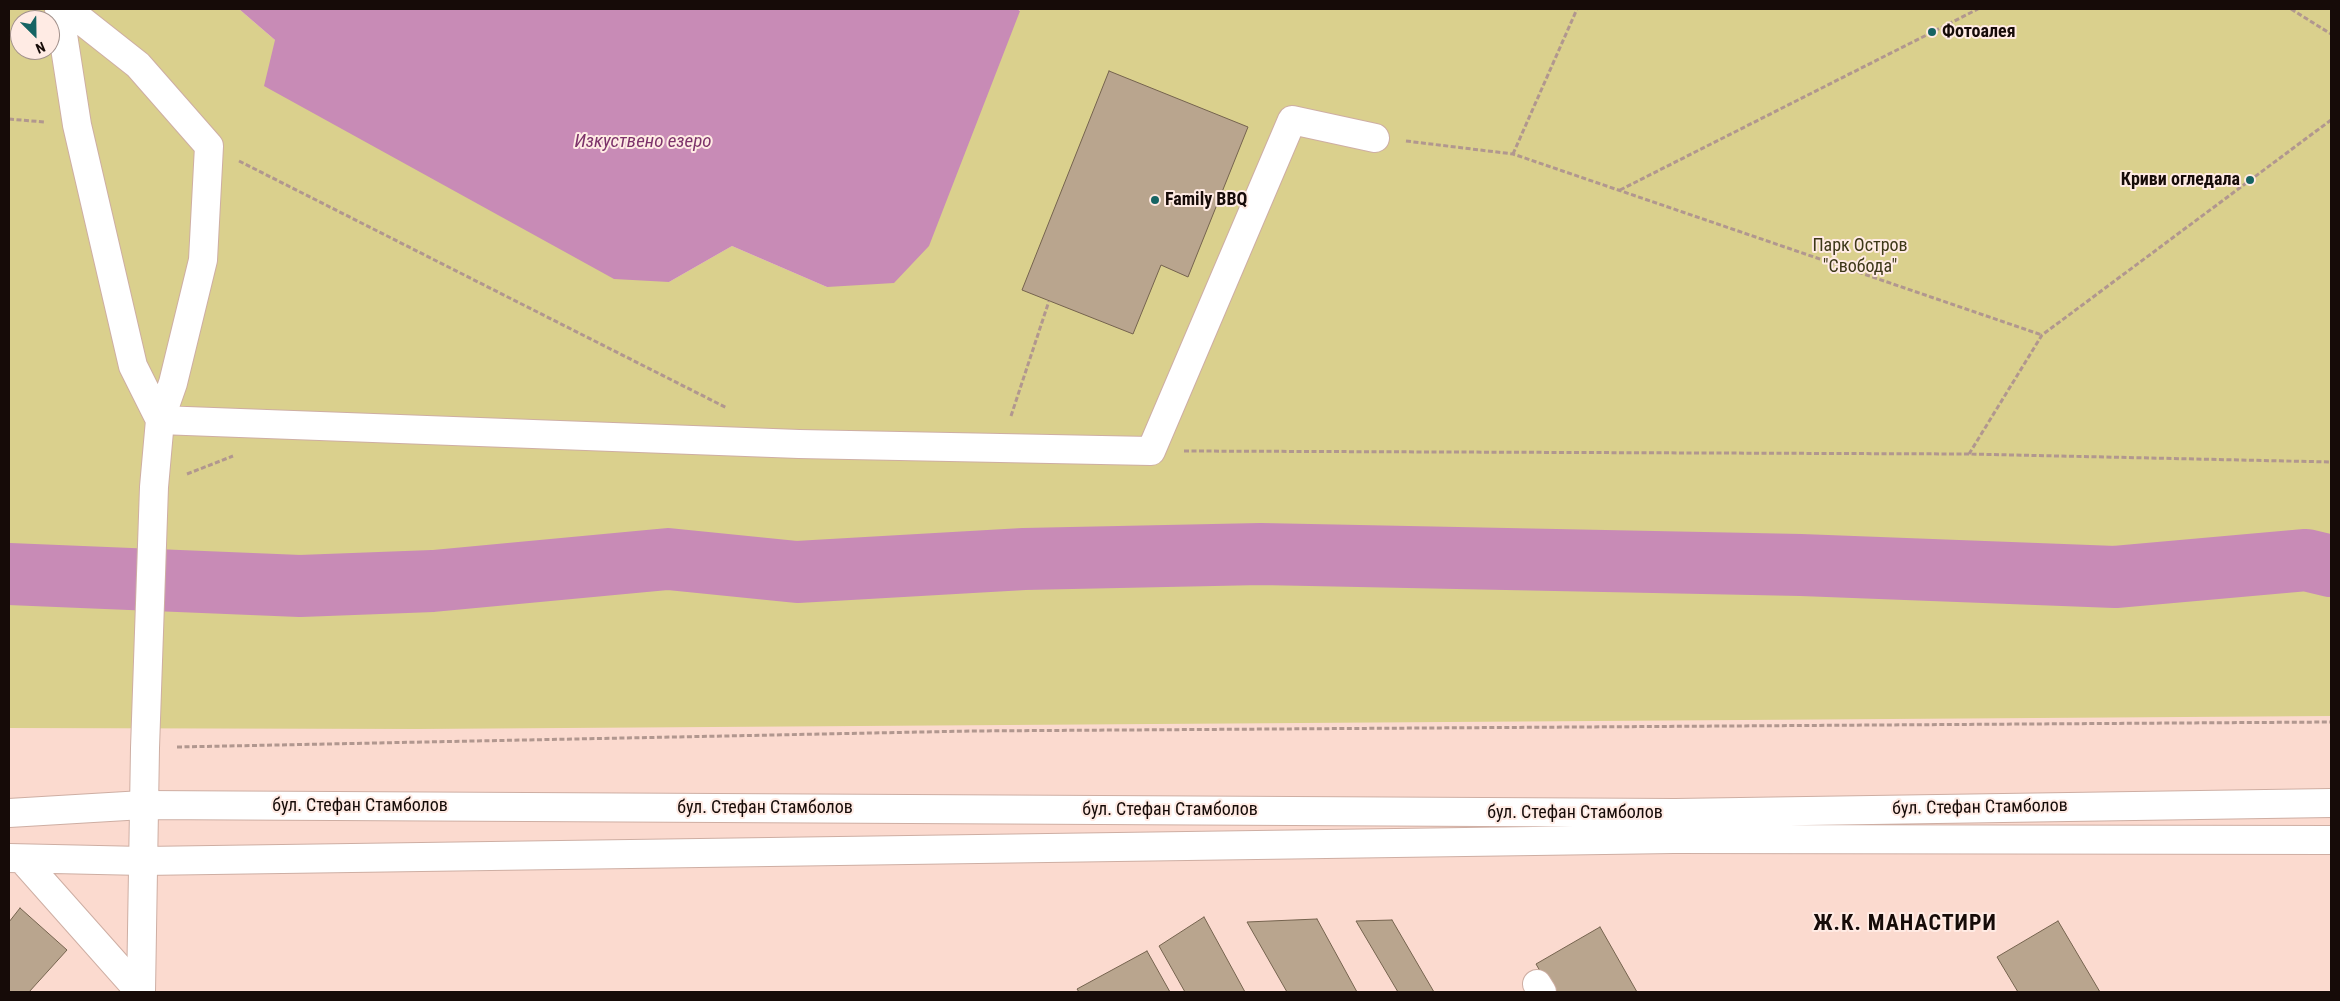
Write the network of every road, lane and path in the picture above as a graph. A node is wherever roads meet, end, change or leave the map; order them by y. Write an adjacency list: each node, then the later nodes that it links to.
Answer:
1 (59, 9): 15 (main road)
2 (67, 9): 9 (main road)
3 (1577, 9): 10 (path)
4 (1978, 9): 11 (path)
5 (2291, 9): 6 (path)
6 (2331, 34)
7 (2331, 120): 13 (path)
8 (1375, 138): 10 (path); 17 (main road)
9 (209, 146): 14 (path); 15 (main road)
10 (1513, 154): 11 (path)
11 (1620, 190): 13 (path)
12 (1049, 301): 16 (path)
13 (2042, 335): 18 (path)
14 (728, 409)
15 (160, 420): 16 (main road); 21 (main road)
16 (1001, 448): 17 (main road)
17 (1151, 451): 18 (path)
18 (1969, 454): 19 (path)
19 (2331, 462)
20 (2331, 722): 21 (path)
21 (145, 748): 23 (main road)
22 (2331, 803): 23 (main road, бул. Стефан Стамболов)
23 (143, 805): 24 (main road, бул. Стефан Стамболов); 27 (main road)
24 (9, 813)
25 (2331, 840): 27 (main road, бул. Стефан Стамболов)
26 (15, 859): 27 (main road, бул. Стефан Стамболов); 28 (main road)
27 (143, 861): 28 (main road)
28 (141, 992)

